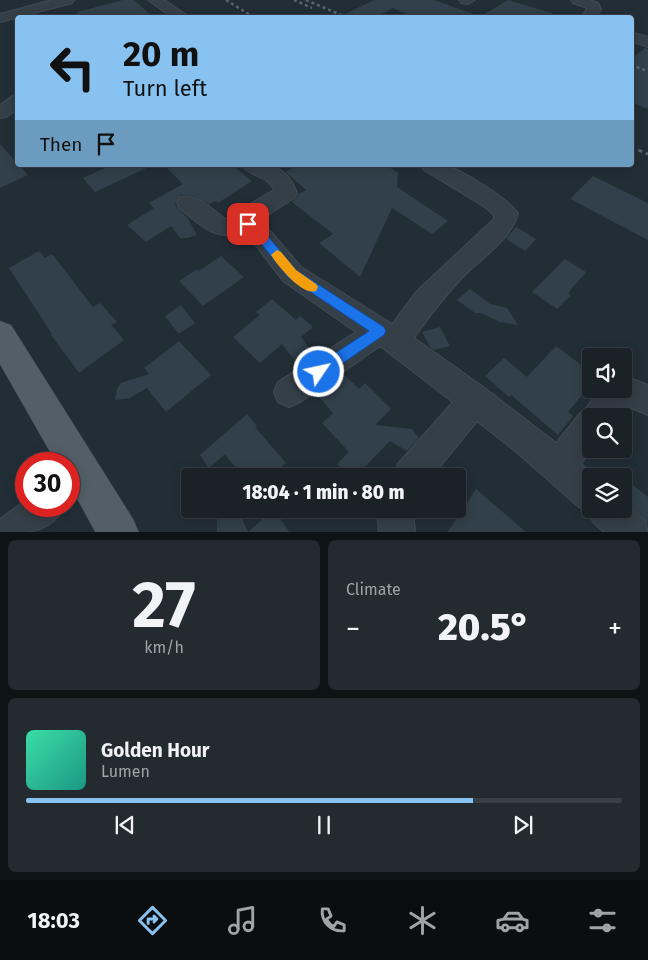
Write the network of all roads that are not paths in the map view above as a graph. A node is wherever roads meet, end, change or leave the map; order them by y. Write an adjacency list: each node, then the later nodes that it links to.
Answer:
1 (67, 0): 6 (street)
2 (155, 0): 4 (street)
3 (578, 0): 5 (street)
4 (179, 15)
5 (590, 15)
6 (0, 18)
7 (634, 37): 8 (street)
8 (648, 42)
9 (15, 102): 10 (street)
10 (0, 113)
11 (257, 167): 14 (street)
12 (434, 167): 15 (street)
13 (188, 202): 14 (street)
14 (242, 220): 15 (street)
15 (388, 336): 17 (street); 18 (street)
16 (3, 346): 22 (main road)
17 (289, 392)
18 (475, 400): 23 (street); 24 (street)
19 (648, 400): 20 (street)
20 (604, 408)
21 (582, 436): 23 (street)
22 (60, 452)
23 (559, 466): 26 (street)
24 (417, 468)
25 (80, 486): 31 (main road)
26 (582, 487)
27 (32, 517): 30 (street)
28 (396, 518): 32 (street)
29 (616, 518): 33 (street)
30 (12, 532)
31 (119, 532)
32 (397, 532)
33 (632, 532)

